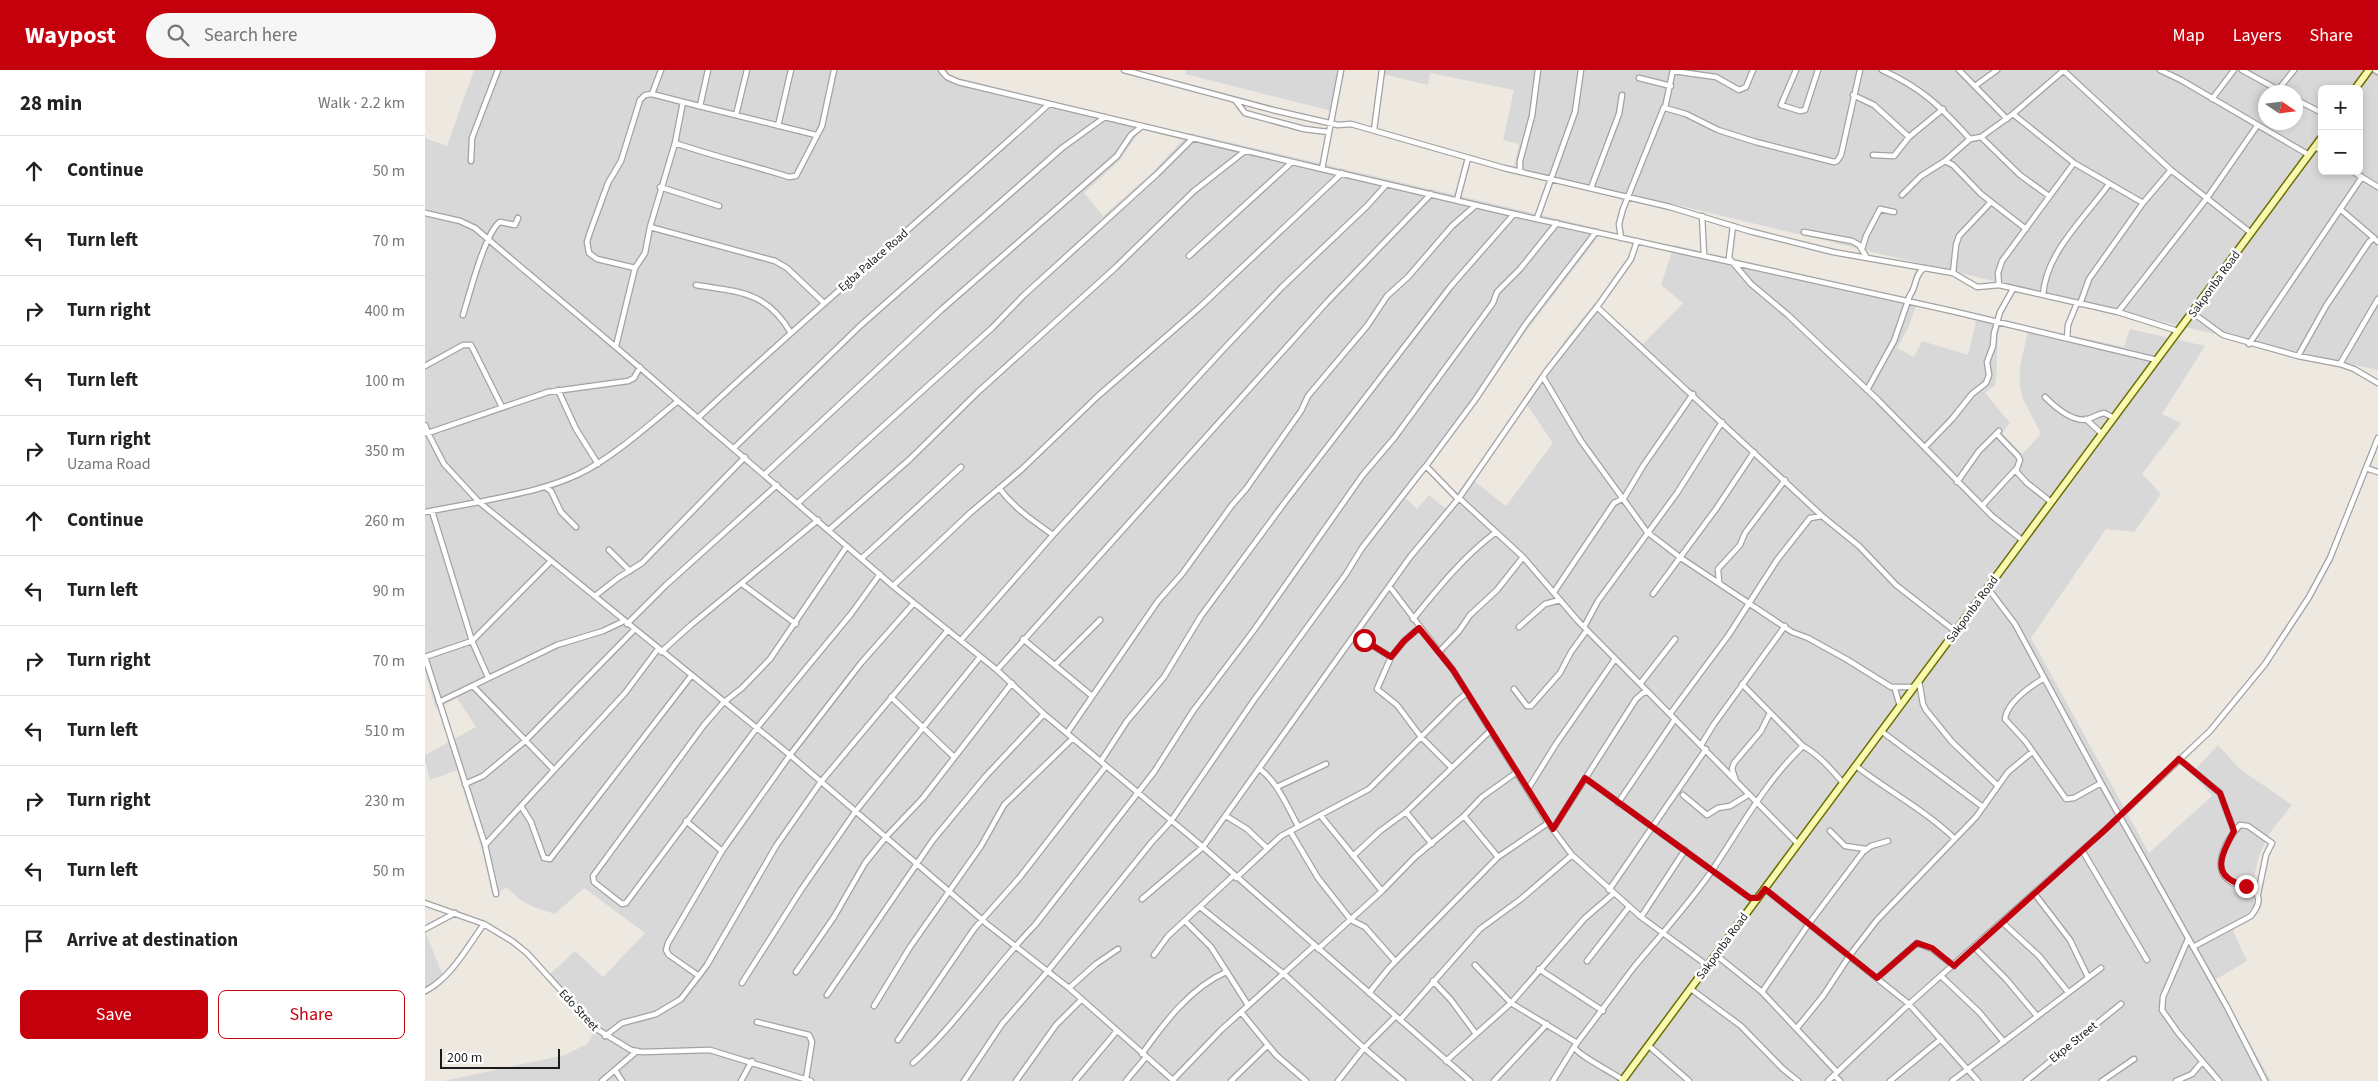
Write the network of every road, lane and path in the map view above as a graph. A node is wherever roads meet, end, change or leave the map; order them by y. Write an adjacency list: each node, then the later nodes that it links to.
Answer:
1 (498, 70): 71 (street)
2 (661, 70): 36 (street)
3 (708, 70): 44 (street)
4 (747, 70): 49 (street)
5 (791, 70): 53 (street)
6 (834, 70): 58 (street)
7 (941, 70): 43 (street)
8 (1124, 70): 28 (street)
9 (1341, 70): 52 (street)
10 (1382, 70): 56 (street)
11 (1538, 70): 77 (street)
12 (1581, 70): 80 (street)
13 (1703, 70): 29 (street)
14 (1753, 70): 29 (street)
15 (1796, 70): 16 (street)
16 (1818, 70)
17 (1860, 70): 38 (street)
18 (1882, 70): 46 (street)
19 (1959, 70): 35 (street)
20 (1997, 70): 35 (street)
21 (2063, 70): 48 (street); 76 (street)
22 (2160, 70): 39 (street)
23 (2234, 70): 39 (street)
24 (2242, 70): 31 (street)
25 (2294, 70): 32 (street)
26 (2369, 70): 33 (main road)
27 (1673, 71): 29 (street); 34 (street)
28 (1143, 73): 40 (street)
29 (1700, 76)
30 (1639, 78): 34 (street)
31 (2269, 85)
32 (2284, 85)
33 (2358, 85)
34 (1671, 86): 45 (street)
35 (1975, 86): 51 (street)
36 (653, 94): 41 (street); 120 (street)
37 (1622, 95): 86 (street)
38 (1853, 95): 45 (street); 59 (street)
39 (2212, 99): 54 (street)
40 (1235, 100): 52 (street); 57 (street)
41 (683, 102): 44 (street); 63 (street)
42 (2303, 103): 47 (street)
43 (1049, 104): 50 (street); 129 (street, Egba Palace Road)
44 (700, 106): 49 (street)
45 (1664, 107): 90 (street)
46 (1943, 109): 59 (street); 62 (street)
47 (2318, 111)
48 (2013, 114): 51 (street); 74 (street)
49 (736, 115): 53 (street)
50 (1105, 117): 55 (street); 163 (street)
51 (2007, 119): 60 (street)
52 (1330, 124): 56 (street); 57 (street)
53 (778, 126): 58 (street)
54 (2257, 126): 68 (street); 91 (street)
55 (1141, 127): 61 (street); 172 (street)
56 (1375, 130): 70 (street)
57 (1328, 132): 75 (street)
58 (816, 135): 63 (street)
59 (1909, 137): 69 (street)
60 (1981, 137): 62 (street); 89 (street)
61 (1193, 138): 67 (street); 182 (street)
62 (1970, 139): 72 (street)
63 (675, 142): 84 (street)
64 (2318, 143): 65 (main road, Sakponba Road)
65 (2315, 147): 66 (street); 68 (main road, Sakponba Road)
66 (2318, 149)
67 (1245, 150): 73 (street); 189 (street)
68 (2309, 154): 110 (main road, Sakponba Road)
69 (1873, 155)
70 (1468, 158): 77 (street); 92 (street)
71 (471, 161)
72 (1945, 161): 88 (street); 93 (street)
73 (1292, 162): 75 (street); 117 (street)
74 (2074, 163): 82 (street); 89 (street)
75 (1322, 169): 78 (street)
76 (2171, 170): 91 (street); 94 (street)
77 (1520, 171): 80 (street)
78 (1342, 173): 83 (street); 177 (street)
79 (2358, 175): 81 (street)
80 (1550, 178): 86 (street); 103 (street)
81 (2362, 178): 85 (street); 97 (street)
82 (2109, 184): 94 (street); 126 (street)
83 (1386, 185): 87 (street); 192 (street)
84 (660, 186): 96 (street); 106 (street)
85 (2378, 187)
86 (1591, 188): 90 (street)
87 (1431, 194): 92 (street); 227 (street)
88 (1902, 195)
89 (2049, 196): 107 (street)
90 (1627, 198): 101 (street); 111 (street)
91 (2207, 198): 110 (street); 132 (street)
92 (1457, 200): 95 (street)
93 (1991, 202): 107 (street); 122 (street)
94 (2143, 203): 130 (street)
95 (1477, 205): 100 (street); 250 (street)
96 (719, 206)
97 (2340, 209): 113 (street); 139 (street)
98 (1894, 212): 115 (street)
99 (425, 213): 112 (street)
100 (1514, 214): 103 (street); 274 (street)
101 (1703, 216): 105 (street); 116 (street)
102 (517, 218): 112 (street)
103 (1537, 218): 104 (street)
104 (1557, 223): 108 (street); 291 (street)
105 (1733, 226): 118 (street); 119 (street)
106 (650, 227): 120 (street); 129 (street)
107 (2026, 229): 124 (street)
108 (1596, 232): 111 (street); 167 (street)
109 (1804, 232): 115 (street)
110 (2251, 233): 133 (main road, Sakponba Road)
111 (1621, 238): 114 (street)
112 (488, 240): 134 (street); 140 (street)
113 (2376, 240): 141 (street)
114 (1637, 242): 116 (street); 131 (street)
115 (1862, 249): 118 (street)
116 (1704, 255): 119 (street)
117 (1189, 256)
118 (1867, 258): 121 (street)
119 (1731, 261): 128 (street); 149 (street)
120 (635, 268): 140 (street)
121 (1923, 269): 122 (street); 128 (street)
122 (1953, 274): 124 (street)
123 (696, 285): 137 (street)
124 (1999, 285): 125 (street)
125 (2013, 288): 126 (street); 135 (street)
126 (2043, 296): 130 (street)
127 (2378, 299): 143 (street)
128 (1909, 302): 135 (street); 149 (street)
129 (824, 303): 137 (street, Egba Palace Road)
130 (2079, 303): 132 (street); 138 (street)
131 (1597, 307): 146 (street); 150 (street)
132 (2118, 312): 136 (street)
133 (2193, 312): 136 (main road, Sakponba Road); 139 (street)
134 (463, 315)
135 (1997, 323): 138 (street); 162 (street)
136 (2178, 331): 142 (main road, Sakponba Road)
137 (791, 333): 154 (street, Egba Palace Road)
138 (2067, 338): 142 (street)
139 (2249, 344): 141 (street)
140 (616, 346): 145 (street)
141 (2298, 356): 143 (street)
142 (2157, 360): 155 (main road, Sakponba Road)
143 (2339, 364): 147 (street)
144 (425, 366): 153 (street)
145 (640, 368): 148 (street); 152 (street)
146 (1543, 376): 178 (street); 179 (street)
147 (2377, 382)
148 (558, 390): 153 (street); 166 (street)
149 (1867, 390): 162 (street)
150 (1693, 394): 157 (street); 179 (street)
151 (2045, 397): 156 (street)
152 (678, 401): 154 (street); 166 (street)
153 (502, 408): 159 (street)
154 (698, 418): 163 (street)
155 (2114, 418): 156 (street); 160 (main road, Sakponba Road)
156 (2086, 419): 160 (street)
157 (1722, 422): 164 (street); 191 (street)
158 (425, 425): 159 (street)
159 (426, 433): 180 (street)
160 (2102, 434): 181 (main road, Sakponba Road)
161 (2378, 438): 169 (street)
162 (1925, 447): 174 (street)
163 (734, 448): 165 (street)
164 (1754, 452): 173 (street); 198 (street)
165 (745, 457): 172 (street); 200 (street)
166 (598, 464): 176 (street)
167 (1426, 466): 178 (street); 305 (street)
168 (961, 467): 197 (street)
169 (2366, 468): 171 (street); 273 (street)
170 (2016, 469): 174 (street); 181 (street); 183 (street)
171 (2378, 472)
172 (765, 474): 175 (street)
173 (1785, 480): 186 (street); 202 (street)
174 (1957, 482): 183 (street)
175 (777, 485): 182 (street); 215 (street)
176 (545, 487): 180 (street); 188 (street)
177 (999, 488): 192 (street); 204 (street)
178 (1459, 498): 190 (street); 205 (street)
179 (1624, 498): 191 (street); 207 (street)
180 (479, 502): 184 (street); 199 (street)
181 (2051, 502): 193 (main road, Sakponba Road)
182 (798, 503): 187 (street)
183 (1982, 506): 193 (street)
184 (432, 511): 185 (street); 228 (street)
185 (425, 512)
186 (1822, 516): 211 (street); 223 (street)
187 (818, 520): 189 (street); 203 (street)
188 (576, 527)
189 (829, 530): 194 (street)
190 (1497, 532): 196 (street); 213 (street)
191 (1647, 532): 198 (street); 220 (street)
192 (1053, 534): 226 (street)
193 (2022, 540): 206 (main road, Sakponba Road)
194 (847, 546): 197 (street); 216 (street)
195 (609, 550): 200 (street)
196 (1523, 557): 207 (street); 230 (street)
197 (862, 558): 201 (street)
198 (1681, 558): 202 (street); 208 (street)
199 (551, 561): 209 (street); 228 (street)
200 (630, 571): 209 (street)
201 (880, 574): 204 (street); 260 (street)
202 (1719, 582): 211 (street)
203 (742, 584): 216 (street); 229 (street)
204 (893, 586): 212 (street)
205 (1390, 587): 213 (street); 224 (street)
206 (1987, 587): 223 (main road, Sakponba Road); 239 (street)
207 (1554, 592): 210 (street)
208 (1653, 594)
209 (595, 596): 215 (street)
210 (1560, 600): 218 (street); 220 (street)
211 (1749, 602): 217 (street); 257 (street)
212 (914, 603): 222 (street); 271 (street)
213 (1413, 619): 219 (street)
214 (1100, 620): 235 (street)
215 (625, 623): 221 (street); 238 (street)
216 (796, 624): 253 (street)
217 (1785, 626): 243 (street); 247 (street)
218 (1519, 627)
219 (1419, 628): 230 (street); 233 (street)
220 (1586, 629): 234 (street); 246 (street)
221 (634, 630): 229 (street); 266 (street)
222 (948, 630): 226 (street); 251 (street)
223 (1955, 631): 240 (main road, Sakponba Road)
224 (1355, 635): 233 (street); 279 (street)
225 (1675, 639): 242 (street)
226 (961, 640): 232 (street)
227 (1023, 640): 235 (street); 236 (street)
228 (472, 641): 231 (street); 238 (street)
229 (659, 651): 237 (street); 280 (street)
230 (1439, 652): 249 (street)
231 (425, 657): 252 (street)
232 (980, 657): 236 (street); 259 (street)
233 (1391, 657): 264 (street)
234 (1615, 659): 242 (street); 290 (street)
235 (1055, 664): 250 (street)
236 (997, 670): 241 (street)
237 (691, 676): 253 (street); 296 (street)
238 (488, 678): 244 (street)
239 (2044, 678): 270 (street); 284 (street)
240 (1919, 680): 245 (main road, Sakponba Road); 288 (street)
241 (1012, 683): 256 (street); 272 (street)
242 (1640, 684): 248 (street)
243 (1742, 684): 255 (street); 267 (street)
244 (473, 686): 252 (street); 266 (street)
245 (1914, 687): 247 (street); 262 (main road, Sakponba Road)
246 (1514, 689)
247 (1895, 689): 254 (street)
248 (1648, 692): 257 (street); 282 (street)
249 (1467, 693): 261 (street); 264 (street)
250 (1092, 696): 263 (street)
251 (891, 697): 259 (street); 285 (street)
252 (439, 702): 287 (street)
253 (723, 703): 260 (street); 304 (street)
254 (1899, 703)
255 (1770, 713): 268 (street); 283 (street)
256 (1044, 714): 263 (street); 328 (street)
257 (1670, 714): 258 (street)
258 (1675, 719): 267 (street); 294 (street)
259 (923, 726): 272 (street); 298 (street)
260 (756, 729): 271 (street); 304 (street)
261 (1490, 730): 278 (street); 281 (street)
262 (1881, 731): 277 (main road, Sakponba Road); 297 (street)
263 (1067, 733): 265 (street)
264 (1421, 737): 278 (street); 302 (street)
265 (1073, 738): 274 (street); 333 (street)
266 (525, 741): 280 (street); 287 (street)
267 (1701, 745): 269 (street)
268 (1803, 746): 286 (street); 295 (street)
269 (1706, 749): 283 (street); 308 (street)
270 (2032, 752): 284 (street); 288 (street)
271 (790, 755): 285 (street); 324 (street)
272 (954, 757): 313 (street)
273 (2179, 759): 300 (street); 312 (street)
274 (1101, 762): 276 (street)
275 (1325, 764): 289 (street)
276 (1106, 766): 291 (street); 346 (street)
277 (1856, 766): 286 (main road, Sakponba Road); 314 (street)
278 (1451, 767): 299 (street)
279 (1260, 769): 289 (street); 301 (street)
280 (554, 770): 296 (street)
281 (1517, 772): 290 (street); 303 (street)
282 (1585, 778): 294 (street); 309 (street)
283 (1736, 782): 293 (street)
284 (2101, 782): 300 (street)
285 (820, 783): 298 (street); 375 (street)
286 (1843, 783): 317 (main road, Sakponba Road)
287 (465, 784): 318 (street)
288 (1997, 786): 297 (street)
289 (1277, 788): 307 (street)
290 (1528, 789): 306 (street)
291 (1138, 792): 305 (street); 355 (street)
292 (1683, 795): 293 (street)
293 (1748, 795): 295 (street)
294 (1618, 803): 308 (street)
295 (1756, 804): 317 (street); 329 (street)
296 (521, 806): 318 (street)
297 (1983, 807): 314 (street)
298 (855, 812): 313 (street); 380 (street)
299 (1406, 812): 316 (street); 326 (street)
300 (2121, 815): 323 (street); 354 (street)
301 (1226, 816): 319 (street); 320 (street)
302 (1321, 816): 307 (street); 326 (street)
303 (1464, 816): 316 (street); 327 (street)
304 (686, 821): 324 (street)
305 (1171, 821): 319 (street); 372 (street)
306 (1548, 823): 309 (street); 327 (street)
307 (1298, 826): 310 (street)
308 (1652, 827): 322 (street); 332 (street)
309 (1553, 829): 325 (street)
310 (1289, 831): 320 (street); 347 (street)
311 (1831, 831): 321 (street)
312 (2234, 831): 338 (street); 338 (street)
313 (885, 838): 328 (street); 371 (street)
314 (1955, 839): 362 (street)
315 (1889, 841): 321 (street)
316 (1432, 844): 334 (street)
317 (1798, 844): 331 (main road, Sakponba Road)
318 (485, 846): 336 (street)
319 (1203, 847): 330 (street); 340 (street)
320 (1267, 848): 330 (street)
321 (1866, 849): 351 (street)
322 (1685, 850): 329 (street); 345 (street)
323 (2082, 850): 335 (street); 363 (street)
324 (721, 851): 375 (street)
325 (1572, 855): 332 (street); 379 (street)
326 (1353, 856): 334 (street)
327 (1498, 857): 364 (street)
328 (918, 865): 333 (street); 387 (street)
329 (1712, 870): 339 (street); 353 (street)
330 (1235, 877): 343 (street); 356 (street)
331 (1765, 889): 339 (main road, Sakponba Road); 351 (street)
332 (1609, 890): 337 (street)
333 (949, 891): 346 (street); 392 (street)
334 (1383, 891): 347 (street)
335 (2034, 893): 349 (street); 377 (street)
336 (496, 894)
337 (1613, 894): 342 (street); 370 (street)
338 (2258, 894): 358 (street)
339 (1758, 898): 361 (main road, Sakponba Road)
340 (1142, 899)
341 (425, 903): 344 (street, Edo Street)
342 (1629, 907): 345 (street); 365 (street)
343 (1200, 908): 348 (street); 374 (street)
344 (455, 913): 350 (street, Edo Street); 352 (street)
345 (1641, 917): 353 (street)
346 (982, 920): 355 (street); 406 (street)
347 (1351, 920): 356 (street); 364 (street)
348 (1185, 921): 360 (street); 373 (street)
349 (2002, 922): 357 (street); 385 (street)
350 (484, 924): 383 (street); 404 (street, Edo Street)
351 (1808, 925): 362 (street); 384 (street)
352 (425, 929)
353 (1663, 933): 367 (street); 395 (street)
354 (2189, 939): 358 (street); 417 (street)
355 (1014, 947): 372 (street); 418 (street)
356 (1316, 947): 374 (street); 386 (street)
357 (1974, 947): 368 (street); 397 (street)
358 (2193, 947): 450 (street)
359 (1117, 949): 381 (street)
360 (1154, 955)
361 (1716, 955): 367 (main road, Sakponba Road); 384 (street)
362 (1849, 955): 378 (street); 401 (street)
363 (2147, 960)
364 (1395, 961): 386 (street)
365 (1587, 961)
366 (1475, 966): 389 (street)
367 (1708, 966): 382 (main road, Sakponba Road)
368 (1954, 966): 376 (street); 378 (street)
369 (2101, 968): 377 (street)
370 (1539, 969): 389 (street); 395 (street)
371 (796, 972)
372 (1047, 972): 381 (street); 427 (street)
373 (1225, 972): 393 (street); 413 (street)
374 (1284, 974): 393 (street); 411 (street)
375 (699, 976): 404 (street)
376 (1942, 977): 390 (street); 407 (street)
377 (2088, 977): 385 (street)
378 (1877, 978): 390 (street)
379 (1433, 981): 398 (street); 403 (street)
380 (742, 983)
381 (1069, 988): 388 (street)
382 (1691, 989): 410 (main road, Sakponba Road); 440 (street)
383 (425, 991)
384 (1762, 992): 401 (street)
385 (2068, 992): 397 (street)
386 (1369, 993): 396 (street)
387 (827, 995)
388 (1081, 1000): 402 (street); 428 (street)
389 (1511, 1003): 400 (street); 403 (street)
390 (1909, 1004): 405 (street); 421 (street)
391 (2121, 1004): 446 (street, Ekpe Street)
392 (874, 1006)
393 (1248, 1006): 394 (street)
394 (1241, 1012): 408 (street); 431 (street)
395 (1603, 1012): 409 (street)
396 (1396, 1016): 398 (street); 411 (street)
397 (2037, 1016): 407 (street)
398 (1401, 1020): 416 (street)
399 (757, 1022): 422 (street)
400 (1547, 1024): 409 (street); 436 (street)
401 (1797, 1028): 421 (street)
402 (1116, 1032): 413 (street); 429 (street)
403 (1476, 1034): 416 (street)
404 (605, 1036): 412 (street, Edo Street)
405 (1941, 1039): 419 (street); 443 (street)
406 (898, 1040)
407 (2004, 1042): 419 (street)
408 (1268, 1045): 423 (street); 432 (street)
409 (1576, 1045): 437 (street); 438 (street)
410 (1649, 1046): 438 (main road, Sakponba Road); 439 (street)
411 (1364, 1048): 433 (street); 434 (street)
412 (637, 1052): 415 (street, Edo Street); 420 (street)
413 (1144, 1055): 430 (street); 431 (street)
414 (2134, 1059): 447 (street)
415 (752, 1061): 422 (street, Edo Street); 426 (street)
416 (1446, 1062): 435 (street)
417 (2202, 1062): 448 (street); 449 (street)
418 (913, 1063)
419 (1967, 1067): 444 (street); 445 (street)
420 (615, 1070): 424 (street); 425 (street)
421 (1836, 1074): 441 (street); 442 (street)
422 (808, 1080)
423 (1235, 1080)
424 (602, 1081)
425 (622, 1081)
426 (741, 1081)
427 (964, 1081)
428 (1016, 1081)
429 (1075, 1081)
430 (1126, 1081)
431 (1173, 1081)
432 (1306, 1081)
433 (1338, 1081)
434 (1403, 1081)
435 (1470, 1081)
436 (1494, 1081)
437 (1553, 1081)
438 (1623, 1081)
439 (1689, 1081)
440 (1798, 1081)
441 (1828, 1081)
442 (1840, 1081)
443 (1890, 1081)
444 (1952, 1081)
445 (1978, 1081)
446 (2026, 1081)
447 (2102, 1081)
448 (2177, 1081)
449 (2219, 1081)
450 (2265, 1081)

